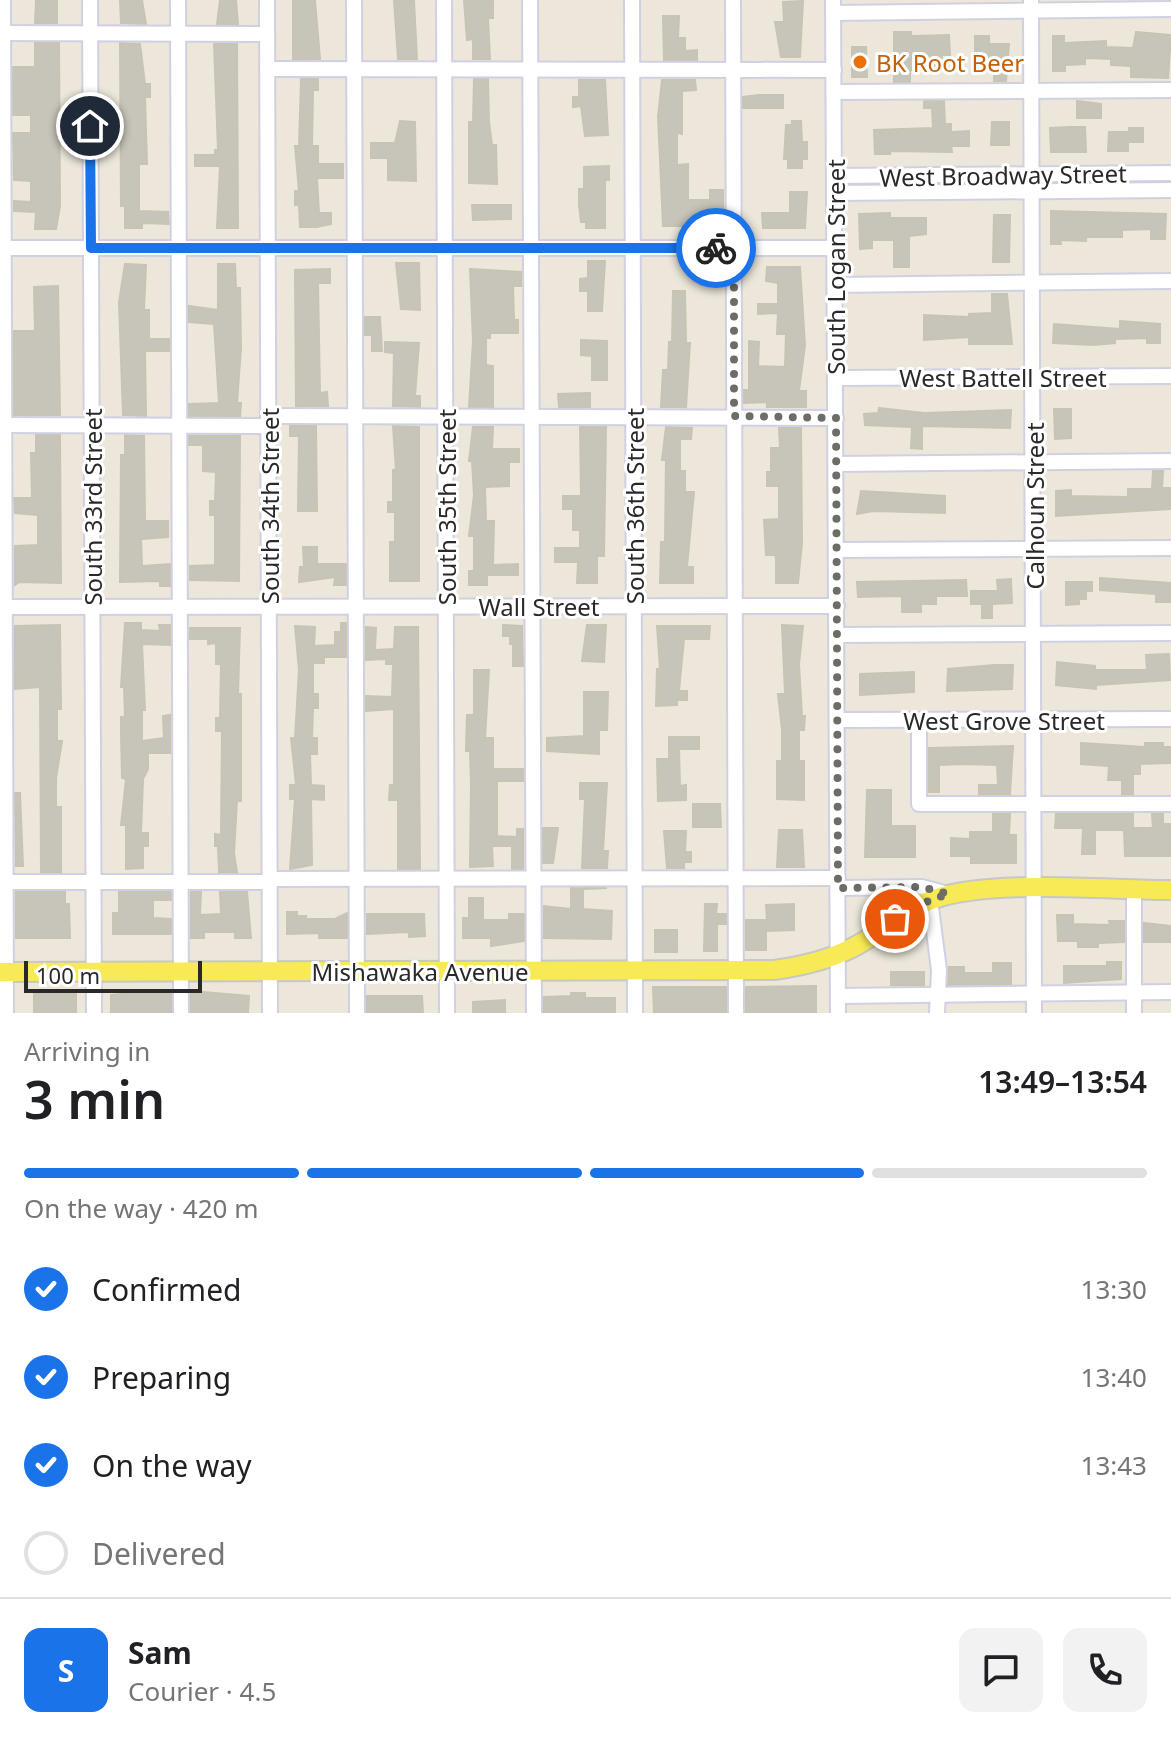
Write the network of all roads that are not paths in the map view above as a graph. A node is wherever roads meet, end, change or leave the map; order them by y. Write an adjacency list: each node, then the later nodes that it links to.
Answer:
1 (3, 0): 13 (street)
2 (90, 0): 15 (street, South 33rd Street)
3 (178, 0): 14 (street)
4 (267, 0): 16 (street, South 34th Street)
5 (354, 0): 19 (street)
6 (444, 0): 20 (street, South 35th Street)
7 (530, 0): 21 (street)
8 (632, 0): 17 (street, South 36th Street)
9 (733, 0): 22 (street)
10 (1031, 5): 11 (street); 12 (street); 25 (street, Calhoun Street)
11 (833, 6): 23 (street, South Logan Street)
12 (1171, 9)
13 (1, 33): 15 (street); 33 (street)
14 (178, 33): 15 (street); 16 (street); 35 (street)
15 (90, 34): 34 (street, South 33rd Street)
16 (267, 34): 18 (street, South 34th Street)
17 (632, 67): 21 (street); 22 (street); 39 (street, South 36th Street)
18 (267, 69): 19 (street); 36 (street, South 34th Street)
19 (355, 69): 20 (street); 42 (street)
20 (445, 69): 21 (street); 37 (street, South 35th Street)
21 (530, 69): 38 (street)
22 (733, 69): 23 (street); 40 (street)
23 (834, 70): 26 (street, South Logan Street)
24 (1171, 90): 25 (street)
25 (1031, 91): 26 (street); 28 (street, Calhoun Street)
26 (834, 92): 29 (street, South Logan Street)
27 (1171, 173): 28 (street, West Broadway Street)
28 (1032, 175): 29 (street, West Broadway Street); 31 (street, Calhoun Street)
29 (834, 176): 32 (street, South Logan Street)
30 (1171, 190): 31 (street, West Broadway Street)
31 (1032, 191): 32 (street, West Broadway Street); 44 (street, Calhoun Street)
32 (835, 193): 41 (street, South Logan Street)
33 (1, 248): 34 (street); 56 (street)
34 (91, 248): 35 (street); 57 (street, South 33rd Street)
35 (180, 248): 36 (street); 58 (street)
36 (269, 248): 42 (street); 55 (street, South 34th Street)
37 (445, 248): 38 (street); 42 (street); 51 (street, South 35th Street)
38 (531, 248): 39 (street); 52 (street)
39 (634, 248): 40 (street); 53 (street, South 36th Street)
40 (734, 248): 41 (street); 49 (street)
41 (835, 248): 45 (street, South Logan Street)
42 (357, 249): 50 (street)
43 (1171, 281): 44 (street)
44 (1033, 282): 45 (street); 47 (street, Calhoun Street)
45 (835, 285): 48 (street, South Logan Street)
46 (1171, 376): 47 (street, West Battell Street)
47 (1034, 377): 48 (street, West Battell Street); 60 (street, Calhoun Street)
48 (836, 378): 54 (street, South Logan Street)
49 (734, 416): 53 (street); 54 (street); 71 (street)
50 (356, 417): 51 (street); 55 (street); 67 (street)
51 (445, 417): 52 (street); 68 (street, South 35th Street)
52 (532, 417): 53 (street); 69 (street)
53 (634, 418): 70 (street, South 36th Street)
54 (836, 418): 61 (street, South Logan Street)
55 (269, 421): 58 (street); 66 (street, South 34th Street)
56 (1, 425): 57 (street); 73 (street)
57 (91, 426): 58 (street); 74 (street, South 33rd Street)
58 (181, 426): 65 (street)
59 (1171, 461): 60 (street)
60 (1033, 462): 61 (street); 63 (street, Calhoun Street)
61 (836, 464): 64 (street, South Logan Street)
62 (1171, 548): 63 (street)
63 (1034, 549): 64 (street); 76 (street, Calhoun Street)
64 (837, 550): 72 (street, South Logan Street)
65 (181, 606): 66 (street, Wall Street); 74 (street, Wall Street); 92 (street)
66 (269, 606): 67 (street, Wall Street); 89 (street, South 34th Street)
67 (357, 606): 68 (street, Wall Street); 88 (street)
68 (446, 606): 69 (street, Wall Street); 86 (street, South 35th Street)
69 (532, 606): 70 (street, Wall Street); 84 (street)
70 (635, 606): 71 (street, Wall Street); 85 (street, South 36th Street)
71 (735, 606): 72 (street, Wall Street); 87 (street)
72 (837, 606): 77 (street, South Logan Street)
73 (2, 607): 74 (street, Wall Street); 90 (street)
74 (92, 607): 91 (street, South 33rd Street)
75 (1171, 633): 76 (street)
76 (1035, 634): 77 (street); 78 (street, Calhoun Street)
77 (837, 635): 80 (street, South Logan Street)
78 (1034, 719): 79 (street, West Grove Street); 81 (street, West Grove Street); 82 (street, Calhoun Street)
79 (1171, 719)
80 (838, 720): 81 (street, West Grove Street); 93 (street, South Logan Street)
81 (919, 721): 82 (street)
82 (1035, 804): 83 (street); 94 (street, Calhoun Street)
83 (1171, 804)
84 (533, 878): 85 (street); 86 (street); 105 (street)
85 (635, 878): 87 (street); 106 (street, South 36th Street)
86 (446, 879): 88 (street); 104 (street, South 35th Street)
87 (736, 879): 93 (street); 107 (street)
88 (358, 880): 89 (street); 103 (street)
89 (270, 881): 92 (street); 102 (street, South 34th Street)
90 (2, 882): 91 (street); 108 (street)
91 (94, 882): 92 (street); 100 (street, South 33rd Street)
92 (183, 882): 101 (street)
93 (838, 883): 97 (street); 99 (street, South Logan Street)
94 (1036, 890): 95 (main road, Mishawaka Avenue); 97 (main road, Mishawaka Avenue); 110 (street, Calhoun Street)
95 (1134, 890): 96 (main road, Mishawaka Avenue); 112 (street)
96 (1171, 890)
97 (949, 894): 98 (main road, Mishawaka Avenue)
98 (930, 900): 99 (main road, Mishawaka Avenue); 111 (street)
99 (838, 954): 107 (main road, Mishawaka Avenue); 113 (street, South Logan Street)
100 (93, 971): 101 (main road, Mishawaka Avenue); 108 (main road, Mishawaka Avenue); 115 (street, South 33rd Street)
101 (181, 971): 102 (main road, Mishawaka Avenue); 116 (street)
102 (269, 971): 103 (main road, Mishawaka Avenue); 117 (street, South 34th Street)
103 (357, 971): 104 (main road, Mishawaka Avenue); 118 (street)
104 (447, 971): 105 (main road, Mishawaka Avenue); 119 (street, South 35th Street)
105 (534, 971): 106 (main road, Mishawaka Avenue); 120 (street)
106 (635, 971): 107 (main road, Mishawaka Avenue); 121 (street, South 36th Street)
107 (736, 971): 122 (street)
108 (3, 972): 114 (street)
109 (1171, 992): 112 (street)
110 (1034, 993): 111 (street); 112 (street); 125 (street, Calhoun Street)
111 (938, 994): 113 (street); 124 (street)
112 (1134, 994): 126 (street)
113 (838, 996): 123 (street, South Logan Street)
114 (6, 1013)
115 (94, 1013)
116 (181, 1013)
117 (270, 1013)
118 (357, 1013)
119 (447, 1013)
120 (534, 1013)
121 (635, 1013)
122 (736, 1013)
123 (838, 1013)
124 (937, 1013)
125 (1034, 1013)
126 (1134, 1013)

